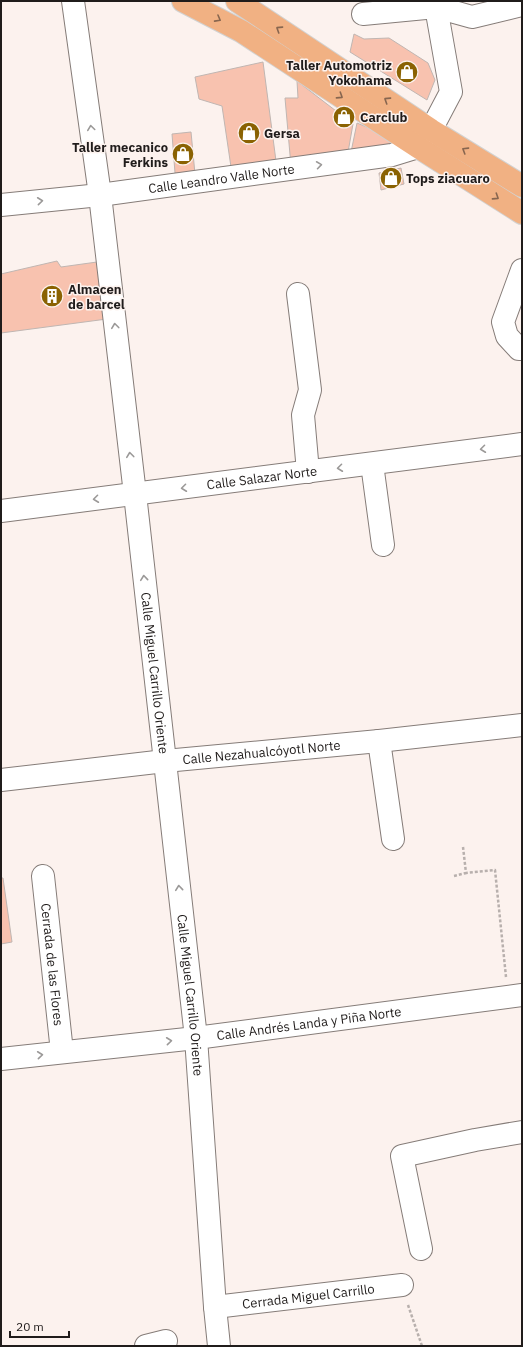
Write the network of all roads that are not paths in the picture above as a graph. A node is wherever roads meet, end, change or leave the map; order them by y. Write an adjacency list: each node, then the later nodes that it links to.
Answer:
1 (73, 1): 11 (street, Calle Miguel Carrillo Oriente, one-way to 1)
2 (184, 1): 9 (main road, one-way to 9)
3 (237, 1): 8 (main road, one-way to 3)
4 (522, 5): 6 (street)
5 (436, 7): 6 (street); 7 (street); 8 (street)
6 (474, 9)
7 (363, 14)
8 (431, 130): 9 (street); 10 (main road, one-way to 8)
9 (418, 147): 11 (street, Calle Leandro Valle Norte, one-way to 9); 13 (main road, one-way to 13)
10 (522, 186)
11 (100, 195): 12 (street, Calle Leandro Valle Norte, one-way to 11); 20 (street, Calle Miguel Carrillo Oriente, one-way to 11)
12 (1, 205)
13 (522, 214)
14 (522, 270): 16 (street)
15 (298, 294): 19 (street)
16 (522, 349)
17 (522, 444): 18 (street, Calle Salazar Norte, one-way to 18)
18 (372, 464): 19 (street, Calle Salazar Norte, one-way to 19); 22 (street)
19 (308, 472): 20 (street, Calle Salazar Norte, one-way to 20)
20 (135, 494): 21 (street, Calle Salazar Norte, one-way to 21); 25 (street, Calle Miguel Carrillo Oriente, one-way to 20)
21 (1, 511)
22 (382, 545)
23 (522, 725): 24 (street, Calle Nezahualcóyotl Norte)
24 (379, 741): 25 (street, Calle Nezahualcóyotl Norte); 27 (street)
25 (165, 761): 26 (street, Calle Nezahualcóyotl Norte); 30 (street, Calle Miguel Carrillo Oriente, one-way to 25)
26 (1, 780)
27 (393, 839)
28 (43, 876): 31 (street, Cerrada de las Flores)
29 (515, 990): 30 (street, Calle Andrés Landa y Piña Norte)
30 (196, 1038): 31 (street, Calle Andrés Landa y Piña Norte, one-way to 30); 36 (street, Calle Miguel Carrillo Oriente)
31 (62, 1052): 32 (street, Calle Andrés Landa y Piña Norte, one-way to 31)
32 (1, 1059)
33 (522, 1132): 34 (street)
34 (421, 1248)
35 (402, 1285): 36 (street, Cerrada Miguel Carrillo)
36 (215, 1307): 37 (street, Calle Miguel Carrillo Oriente)
37 (219, 1346)

